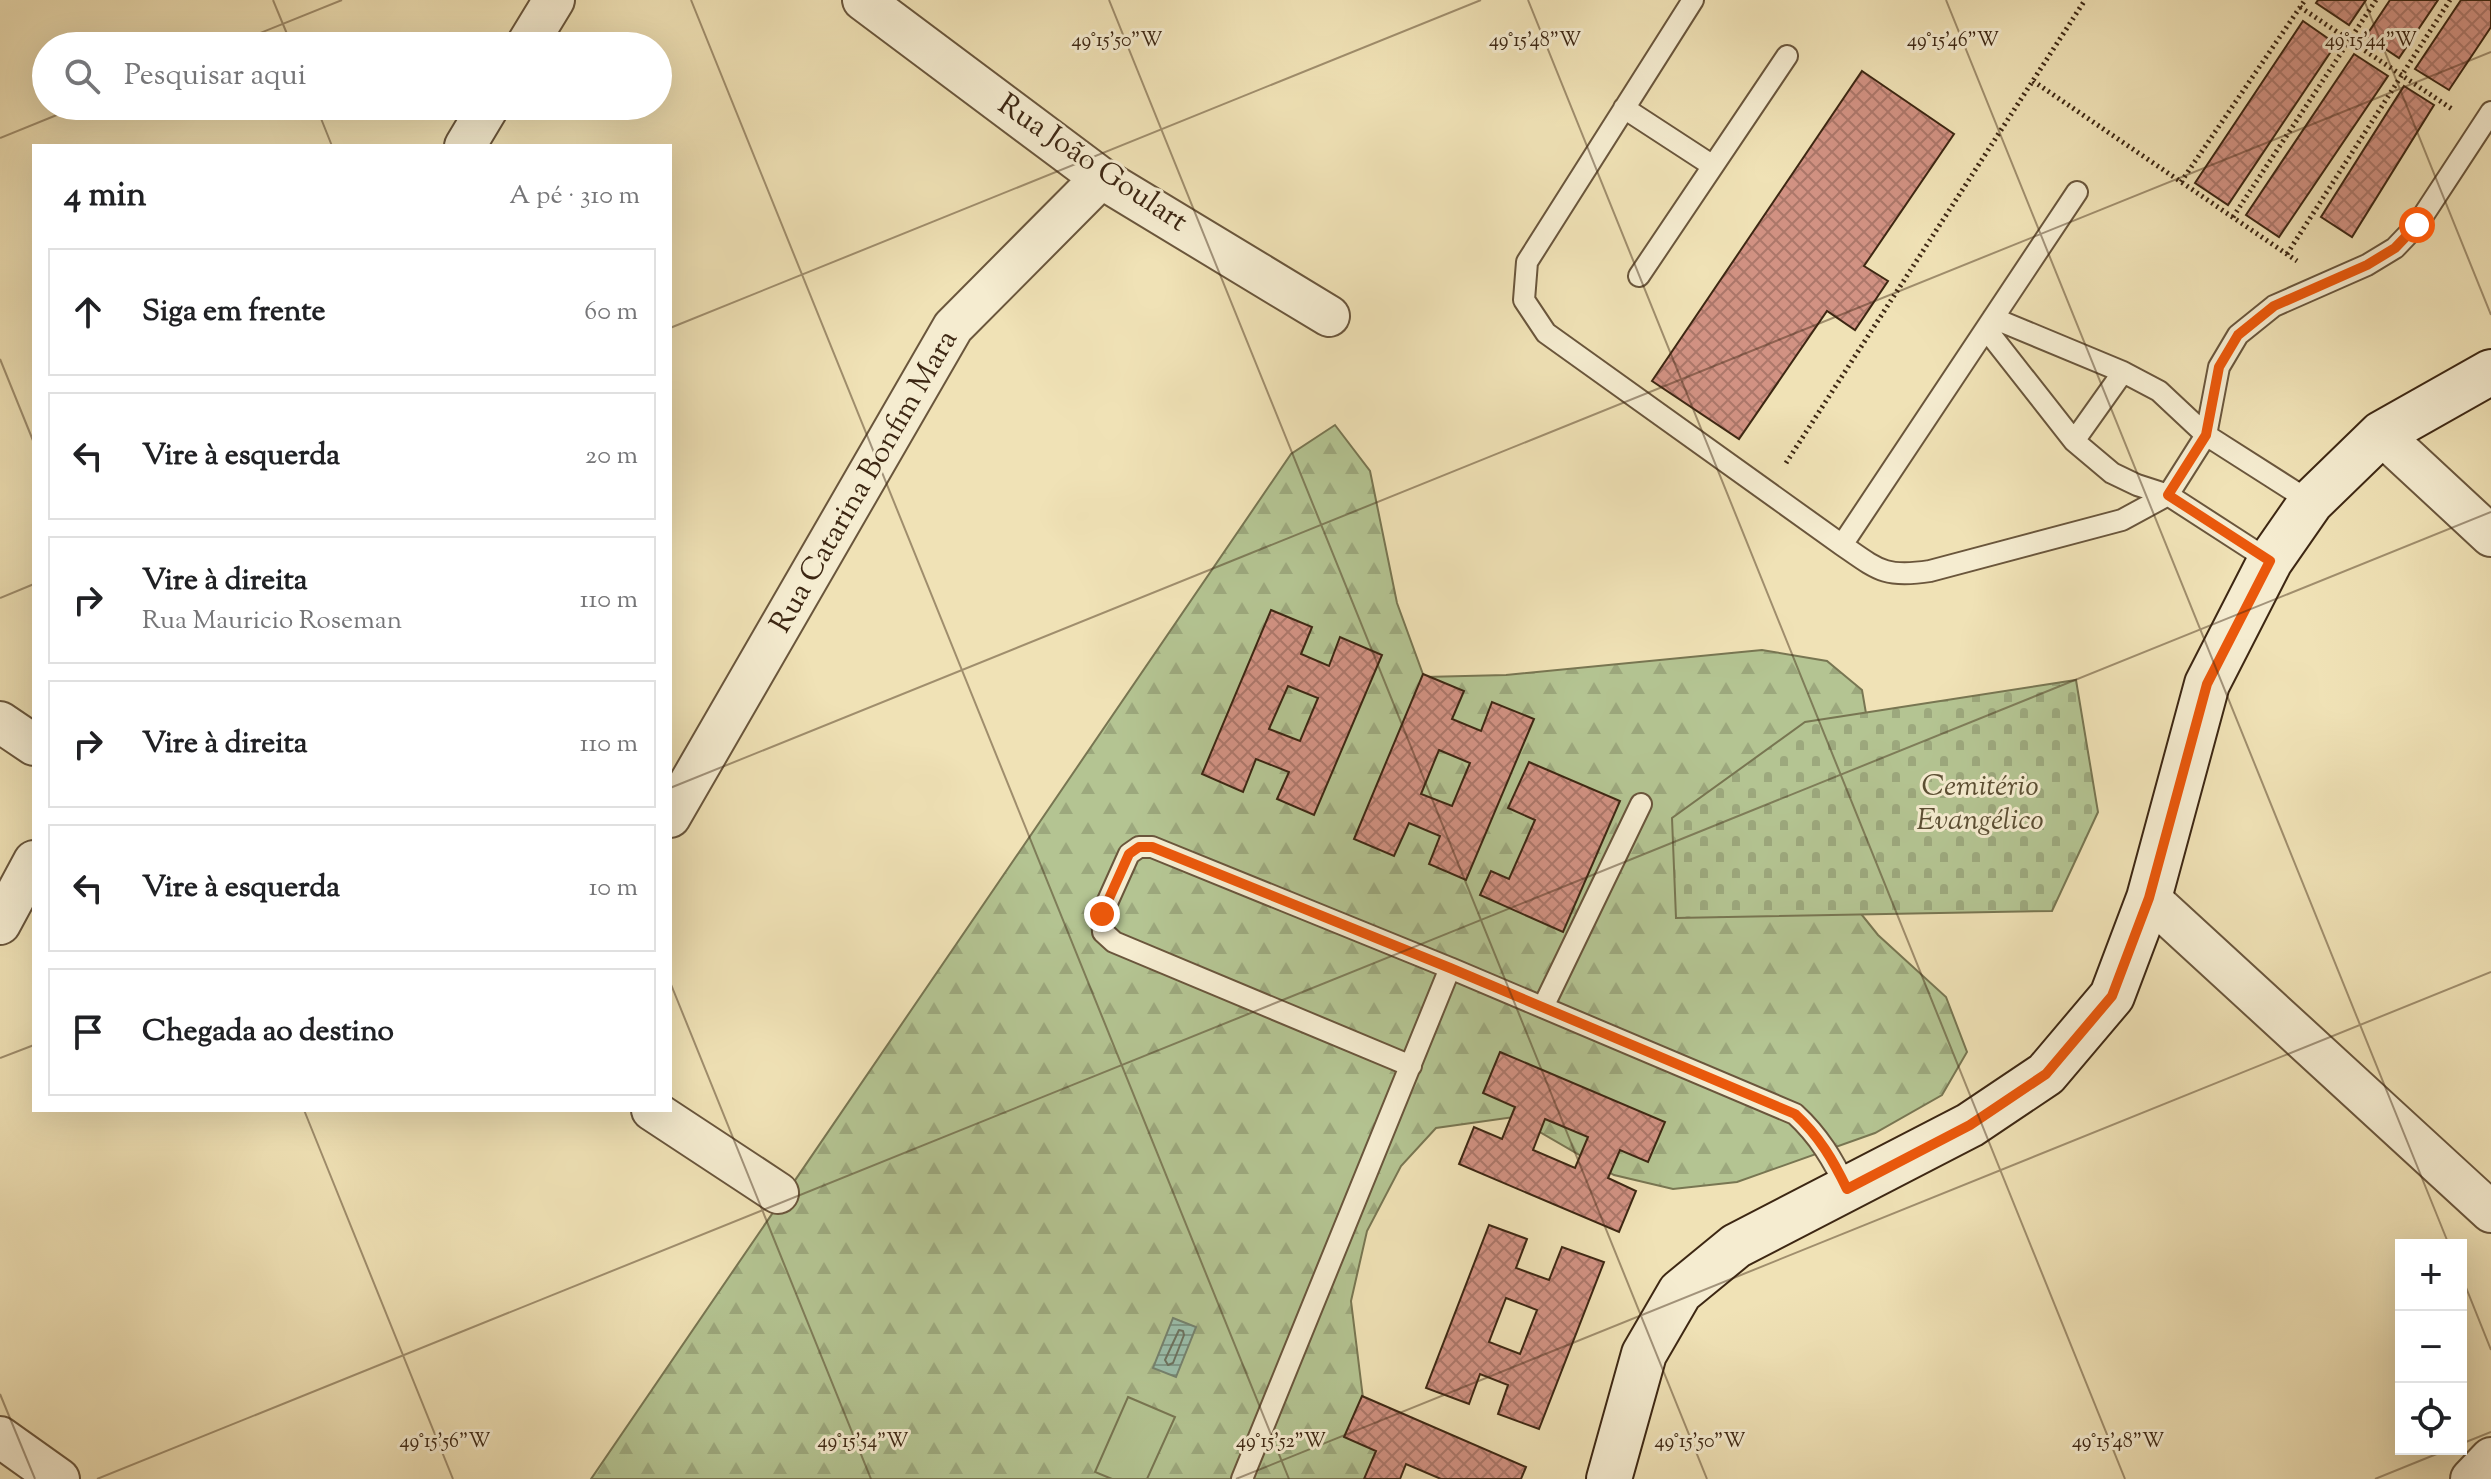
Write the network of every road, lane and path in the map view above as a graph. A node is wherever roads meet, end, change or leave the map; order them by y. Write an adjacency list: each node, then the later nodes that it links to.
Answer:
1 (554, 0): 9 (street)
2 (863, 0): 19 (street, Rua João Goulart)
3 (1693, 0): 14 (lane)
4 (2085, 0): 13 (path)
5 (2305, 0): 8 (path)
6 (2376, 0): 10 (path)
7 (2450, 0): 12 (path)
8 (2300, 7): 10 (path); 20 (path)
9 (535, 32)
10 (2349, 40): 12 (path); 22 (path)
11 (1787, 56): 18 (lane)
12 (2402, 75): 16 (path); 23 (path)
13 (2033, 81): 20 (path); 33 (path)
14 (1624, 108): 18 (lane); 33 (lane)
15 (481, 120): 17 (street)
16 (2486, 120): 25 (lane)
17 (466, 144)
18 (1713, 166): 24 (lane)
19 (1101, 178): 26 (street, Rua João Goulart); 42 (street, Rua Catarina Bonfim Mara)
20 (2181, 182): 22 (path)
21 (2077, 192): 27 (lane)
22 (2233, 217): 23 (path)
23 (2287, 254): 25 (path)
24 (1639, 276)
25 (2328, 282): 31 (lane)
26 (1329, 316)
27 (1989, 324): 28 (lane); 32 (lane); 37 (lane)
28 (2123, 372): 31 (lane); 32 (lane)
29 (2491, 372): 30 (main road)
30 (2381, 434): 35 (main road); 36 (street)
31 (2206, 435): 34 (lane); 35 (lane)
32 (2074, 441): 34 (lane)
33 (1768, 491): 37 (lane)
34 (2168, 495): 37 (lane); 38 (lane)
35 (2311, 502): 38 (main road)
36 (2491, 536)
37 (1842, 545)
38 (2270, 561): 44 (main road)
39 (0, 722): 40 (street)
40 (32, 744)
41 (1641, 804): 47 (lane)
42 (672, 814)
43 (32, 865): 45 (street)
44 (2149, 898): 50 (main road); 52 (street)
45 (0, 924)
46 (1450, 968): 47 (lane); 48 (lane); 48 (lane)
47 (1543, 1007): 50 (lane)
48 (1411, 1066): 56 (lane)
49 (655, 1112): 51 (street)
50 (1847, 1189): 57 (main road)
51 (778, 1193)
52 (2491, 1212)
53 (0, 1437): 55 (street)
54 (2491, 1458): 58 (street)
55 (59, 1479)
56 (1242, 1479)
57 (1609, 1479)
58 (2471, 1479)

